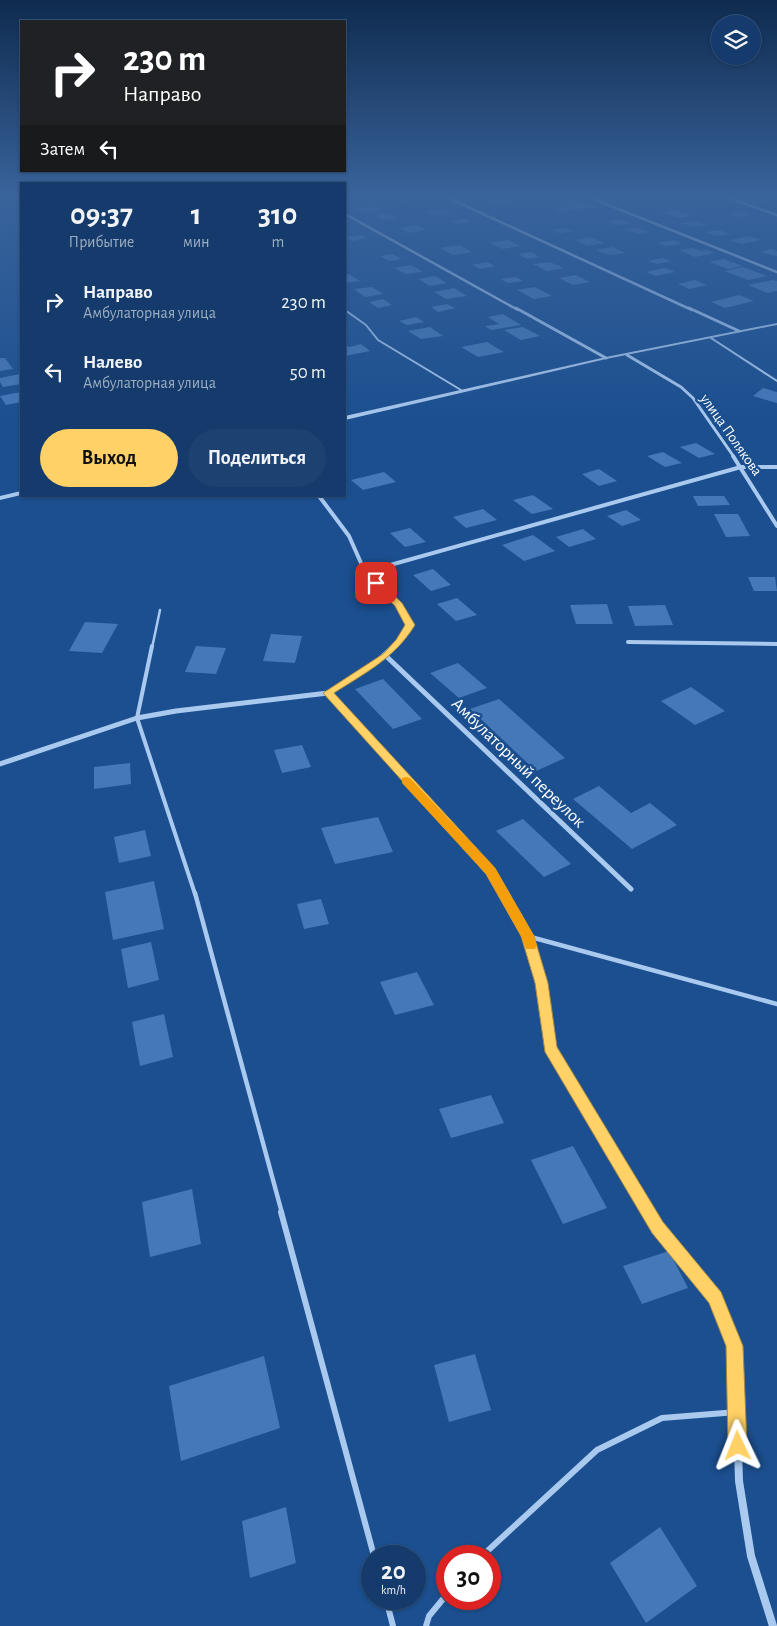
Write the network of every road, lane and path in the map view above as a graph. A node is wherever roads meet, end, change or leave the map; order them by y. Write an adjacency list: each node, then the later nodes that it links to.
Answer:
1 (450, 271): 8 (street)
2 (608, 271): 5 (street)
3 (346, 311): 10 (lane)
4 (777, 324): 5 (street)
5 (739, 331): 6 (street)
6 (711, 338): 7 (street); 9 (lane)
7 (627, 355): 8 (street); 12 (street, улица Полякова)
8 (606, 358): 10 (street)
9 (777, 381)
10 (461, 390): 11 (street)
11 (346, 418)
12 (741, 467): 13 (street); 17 (street, улица Полякова); 18 (street)
13 (777, 467)
14 (20, 493): 16 (street)
15 (320, 497): 18 (street)
16 (0, 498)
17 (777, 526)
18 (365, 572): 22 (street)
19 (160, 610): 24 (lane)
20 (628, 642): 21 (street)
21 (777, 644)
22 (386, 656): 23 (street); 26 (street, Амбулаторный переулок)
23 (328, 693): 24 (street); 27 (street)
24 (137, 718): 25 (street); 30 (lane)
25 (0, 764)
26 (631, 890)
27 (527, 936): 28 (lane); 29 (street)
28 (777, 1004)
29 (737, 1412): 31 (lane); 36 (street)
30 (371, 1545)
31 (494, 1545)
32 (436, 1608): 35 (lane)
33 (389, 1610): 34 (lane)
34 (393, 1626)
35 (426, 1626)
36 (773, 1626)

